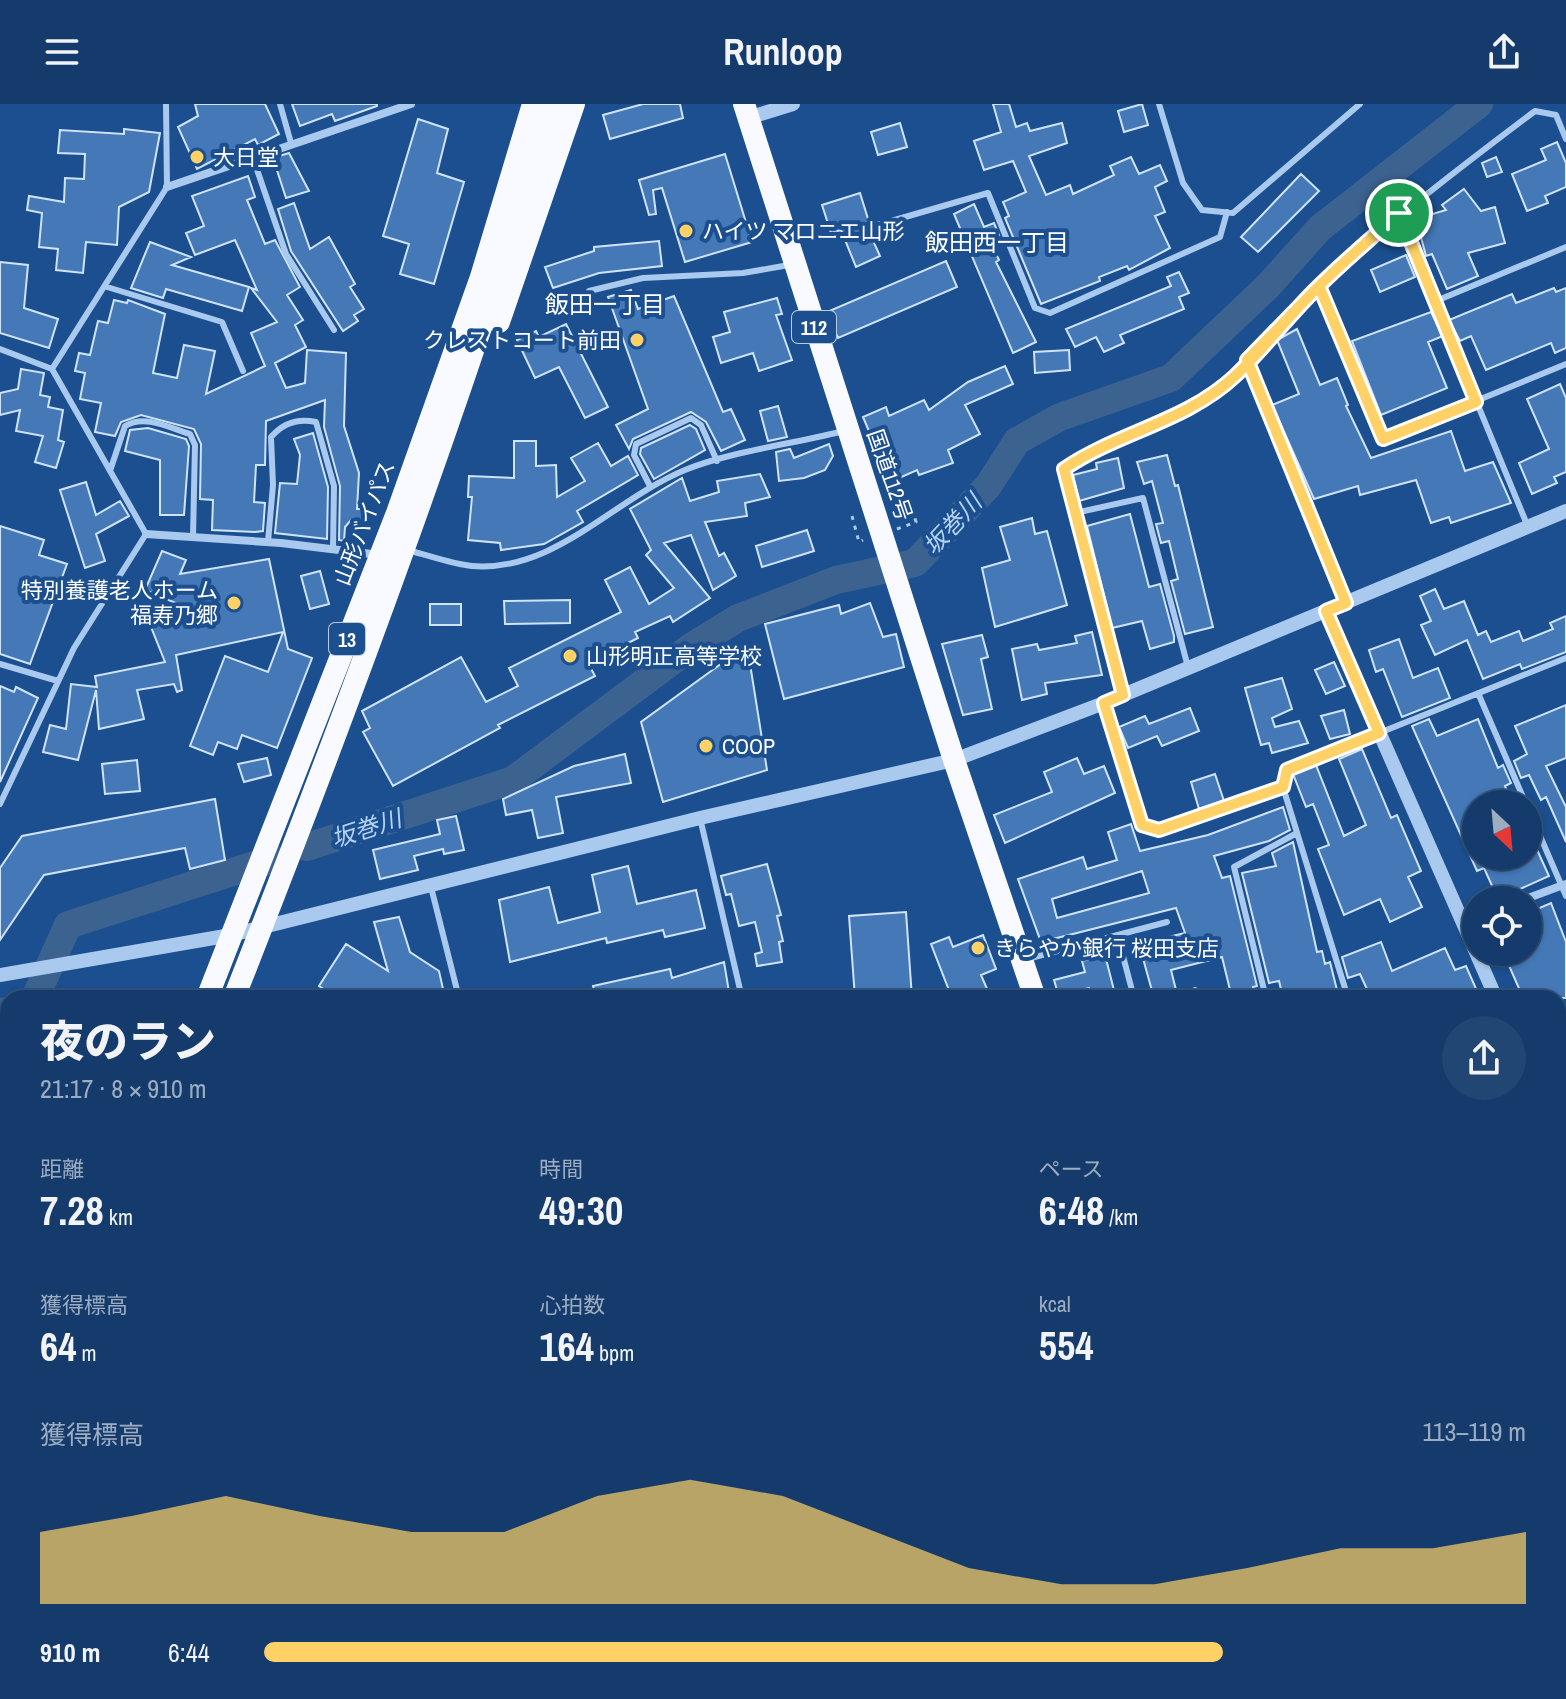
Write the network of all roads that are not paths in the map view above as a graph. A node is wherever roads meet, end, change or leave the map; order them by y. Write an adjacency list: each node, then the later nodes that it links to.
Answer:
1 (166, 104): 16 (lane)
2 (280, 104): 14 (lane)
3 (411, 104): 11 (street)
4 (520, 104): 39 (highway)
5 (533, 104): 22 (highway, 山形バイパス / 13)
6 (553, 104): 22 (highway, 山形バイパス / 13)
7 (574, 104): 45 (highway)
8 (793, 104): 12 (street)
9 (1159, 104): 17 (lane)
10 (1360, 104): 17 (lane)
11 (392, 107): 14 (street)
12 (746, 111): 21 (highway, 国道112号 / 112)
13 (1566, 139): 18 (lane)
14 (291, 143): 15 (street)
15 (253, 158): 16 (street); 27 (lane)
16 (167, 187): 24 (lane)
17 (1227, 212): 19 (lane)
18 (1399, 213): 23 (lane); 26 (lane)
19 (874, 226)
20 (1566, 247): 26 (lane)
21 (793, 265): 25 (lane); 34 (highway, 国道112号 / 112)
22 (489, 283): 39 (highway, 山形バイパス / 13); 45 (highway, 山形バイパス / 13)
23 (1319, 286): 29 (lane); 33 (lane)
24 (107, 287): 31 (lane); 32 (lane)
25 (589, 291)
26 (1436, 301): 33 (lane)
27 (334, 330)
28 (0, 349): 31 (lane)
29 (1247, 360): 40 (lane); 48 (lane)
30 (1566, 364): 33 (lane)
31 (52, 369): 36 (lane)
32 (243, 371)
33 (1476, 402): 41 (lane)
34 (847, 430): 35 (lane); 58 (highway, 国道112号 / 112)
35 (717, 461): 37 (lane); 37 (lane)
36 (110, 471): 42 (lane); 43 (lane)
37 (650, 486): 45 (lane)
38 (1566, 511): 41 (street)
39 (397, 513): 47 (highway, 山形バイパス / 13)
40 (1075, 513): 52 (lane); 55 (lane)
41 (1528, 527): 48 (street)
42 (146, 534): 43 (street); 53 (lane)
43 (193, 537): 44 (street)
44 (268, 542): 46 (street); 46 (lane)
45 (404, 547): 71 (highway, 山形バイパス / 13)
46 (333, 550): 47 (street)
47 (380, 555): 72 (highway, 山形バイパス / 13)
48 (1346, 603): 49 (street)
49 (1326, 611): 52 (street); 57 (street)
50 (1566, 658): 54 (lane)
51 (0, 664): 53 (lane)
52 (1188, 667): 55 (street)
53 (58, 681): 61 (lane)
54 (1478, 693): 57 (lane); 60 (lane)
55 (1123, 695): 56 (street)
56 (1104, 703): 58 (street); 59 (lane)
57 (1379, 733): 59 (lane); 69 (street)
58 (954, 760): 62 (street); 74 (highway, 国道112号 / 112)
59 (1283, 787): 63 (lane)
60 (1520, 790)
61 (0, 804)
62 (700, 818): 66 (street); 80 (lane)
63 (1297, 833): 83 (lane); 84 (lane)
64 (1542, 838): 65 (lane)
65 (1564, 885): 67 (street); 68 (lane)
66 (431, 887): 71 (street); 79 (lane)
67 (1542, 893)
68 (1566, 896)
69 (1462, 904)
70 (1167, 922): 73 (lane)
71 (262, 928): 72 (street); 78 (highway, 山形バイパス / 13)
72 (231, 935): 76 (street); 77 (highway, 山形バイパス / 13)
73 (1118, 937): 74 (lane); 82 (lane)
74 (1024, 960): 81 (highway, 国道112号 / 112)
75 (1485, 966): 85 (street)
76 (0, 975)
77 (210, 990)
78 (237, 990)
79 (457, 990)
80 (740, 990)
81 (1033, 990)
82 (1132, 990)
83 (1264, 990)
84 (1346, 990)
85 (1493, 990)

